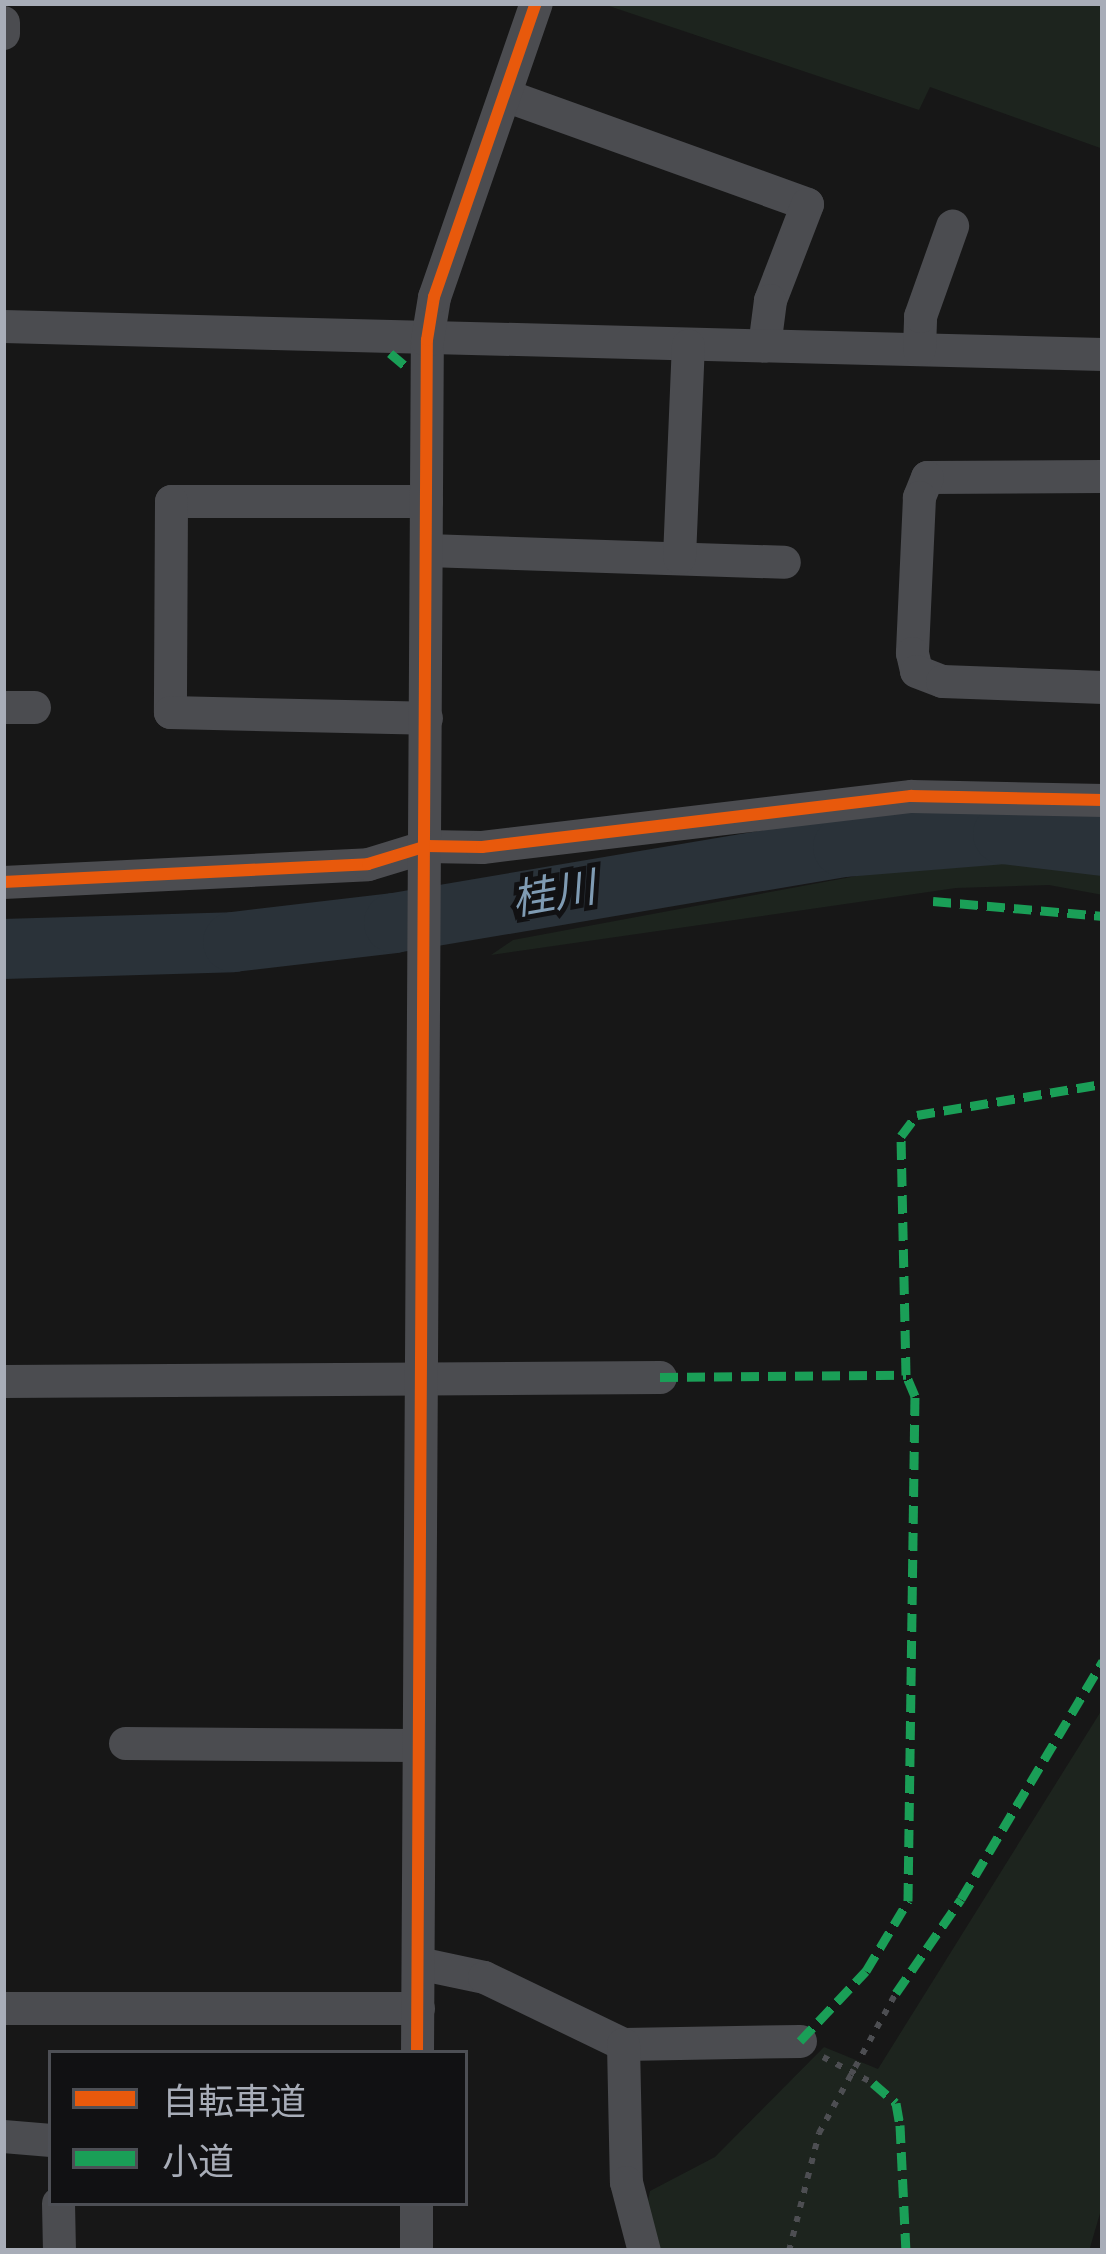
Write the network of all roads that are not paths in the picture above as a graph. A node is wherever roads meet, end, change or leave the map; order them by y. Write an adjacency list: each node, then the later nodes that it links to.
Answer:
1 (536, 3): 4 (street)
2 (3, 22): 3 (street)
3 (3, 33)
4 (505, 94): 7 (street); 9 (street)
5 (952, 226): 10 (street)
6 (3, 326): 7 (street)
7 (428, 340): 8 (street); 13 (street)
8 (688, 345): 9 (street); 15 (street)
9 (764, 346): 10 (street)
10 (919, 349): 11 (street)
11 (1103, 354)
12 (1103, 476): 17 (street)
13 (426, 500): 14 (street); 18 (street)
14 (427, 550): 15 (street); 18 (street)
15 (679, 557): 16 (street)
16 (784, 562)
17 (1103, 687)
18 (426, 718): 20 (street)
19 (1103, 800): 20 (street)
20 (427, 853): 21 (street); 23 (street)
21 (3, 883)
22 (660, 1377): 23 (street)
23 (420, 1378): 24 (street); 26 (street)
24 (3, 1381)
25 (125, 1743): 26 (street)
26 (416, 1744): 27 (street)
27 (418, 1963): 29 (street); 30 (street)
28 (3, 2008): 29 (street)
29 (418, 2008): 32 (street)
30 (623, 2044): 31 (street); 39 (street)
31 (809, 2048)
32 (417, 2050)
33 (3, 2136): 34 (street)
34 (48, 2140)
35 (58, 2206): 37 (street)
36 (416, 2206): 38 (street)
37 (59, 2251)
38 (416, 2251)
39 (644, 2251)

